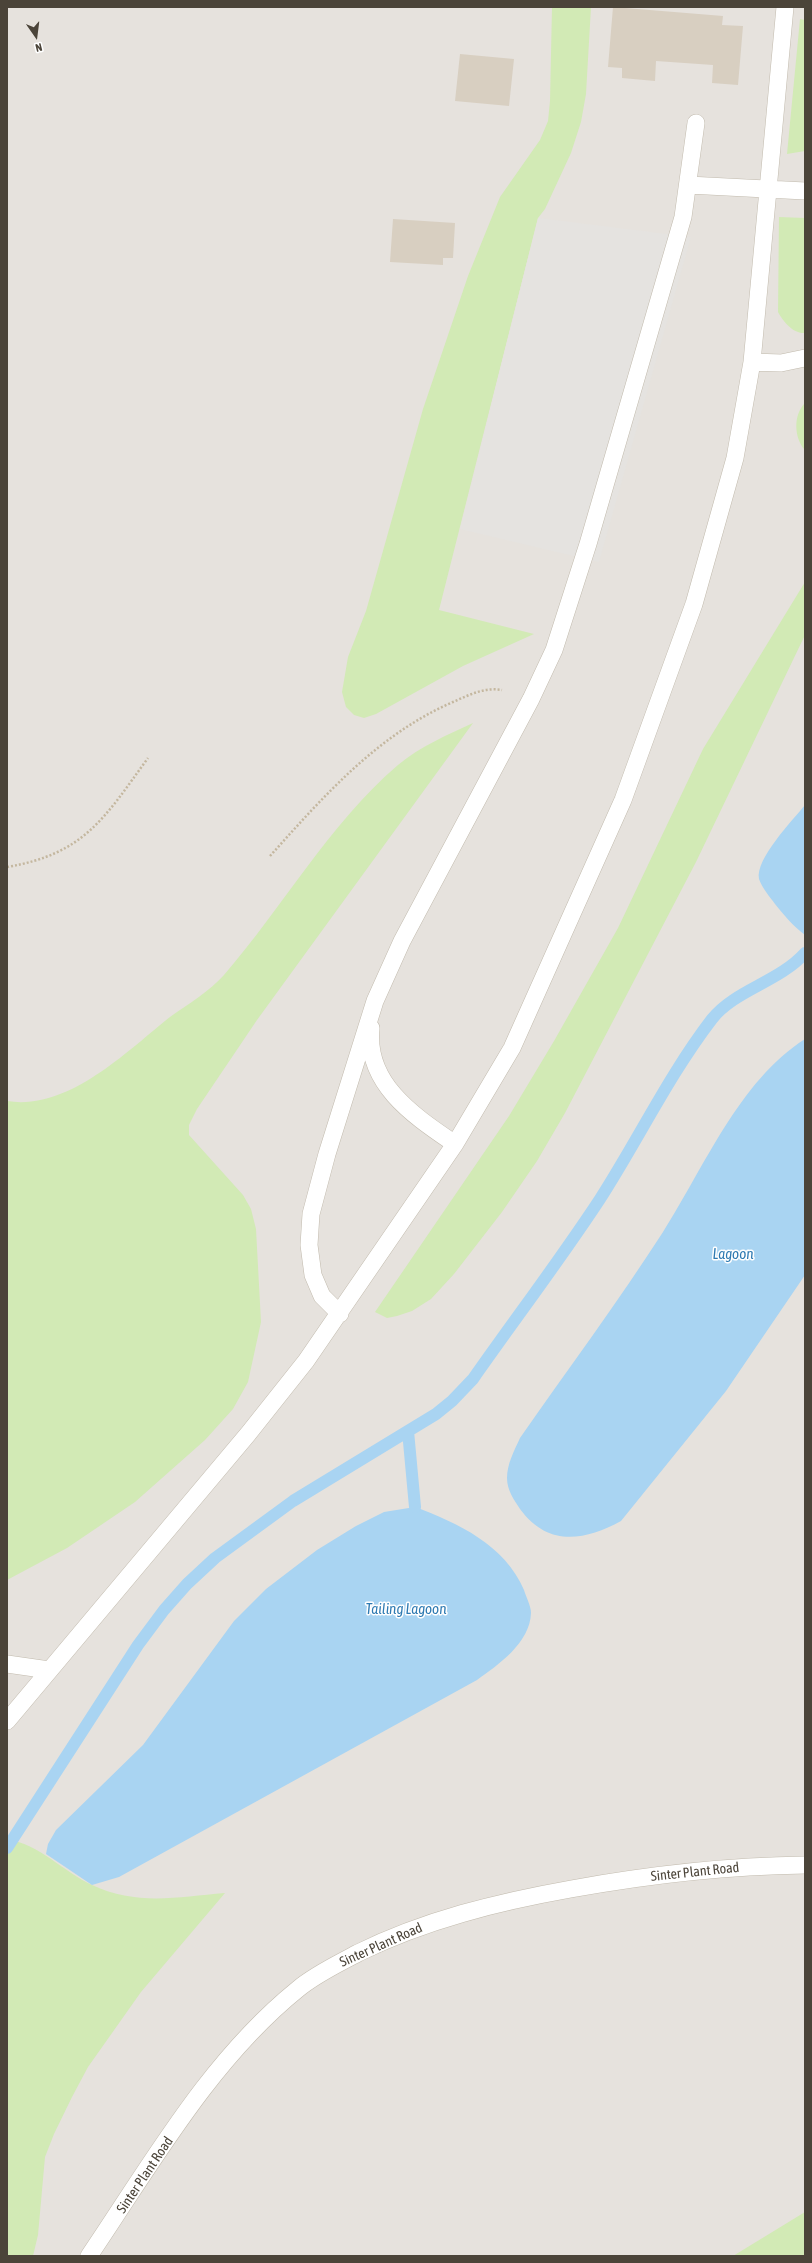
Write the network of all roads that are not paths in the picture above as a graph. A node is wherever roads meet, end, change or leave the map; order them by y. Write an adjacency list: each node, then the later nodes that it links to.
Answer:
1 (785, 7): 4 (lane)
2 (696, 123): 3 (lane)
3 (688, 185): 4 (lane); 8 (lane)
4 (768, 191): 5 (lane); 7 (lane)
5 (805, 191)
6 (805, 358): 7 (lane)
7 (752, 362): 9 (lane)
8 (375, 1001): 9 (lane); 10 (lane)
9 (455, 1144): 10 (lane)
10 (340, 1314): 12 (lane)
11 (7, 1664): 12 (lane)
12 (49, 1670): 13 (lane)
13 (7, 1721)
14 (805, 1865): 15 (lane, Sinter Plant Road)
15 (89, 2256)

